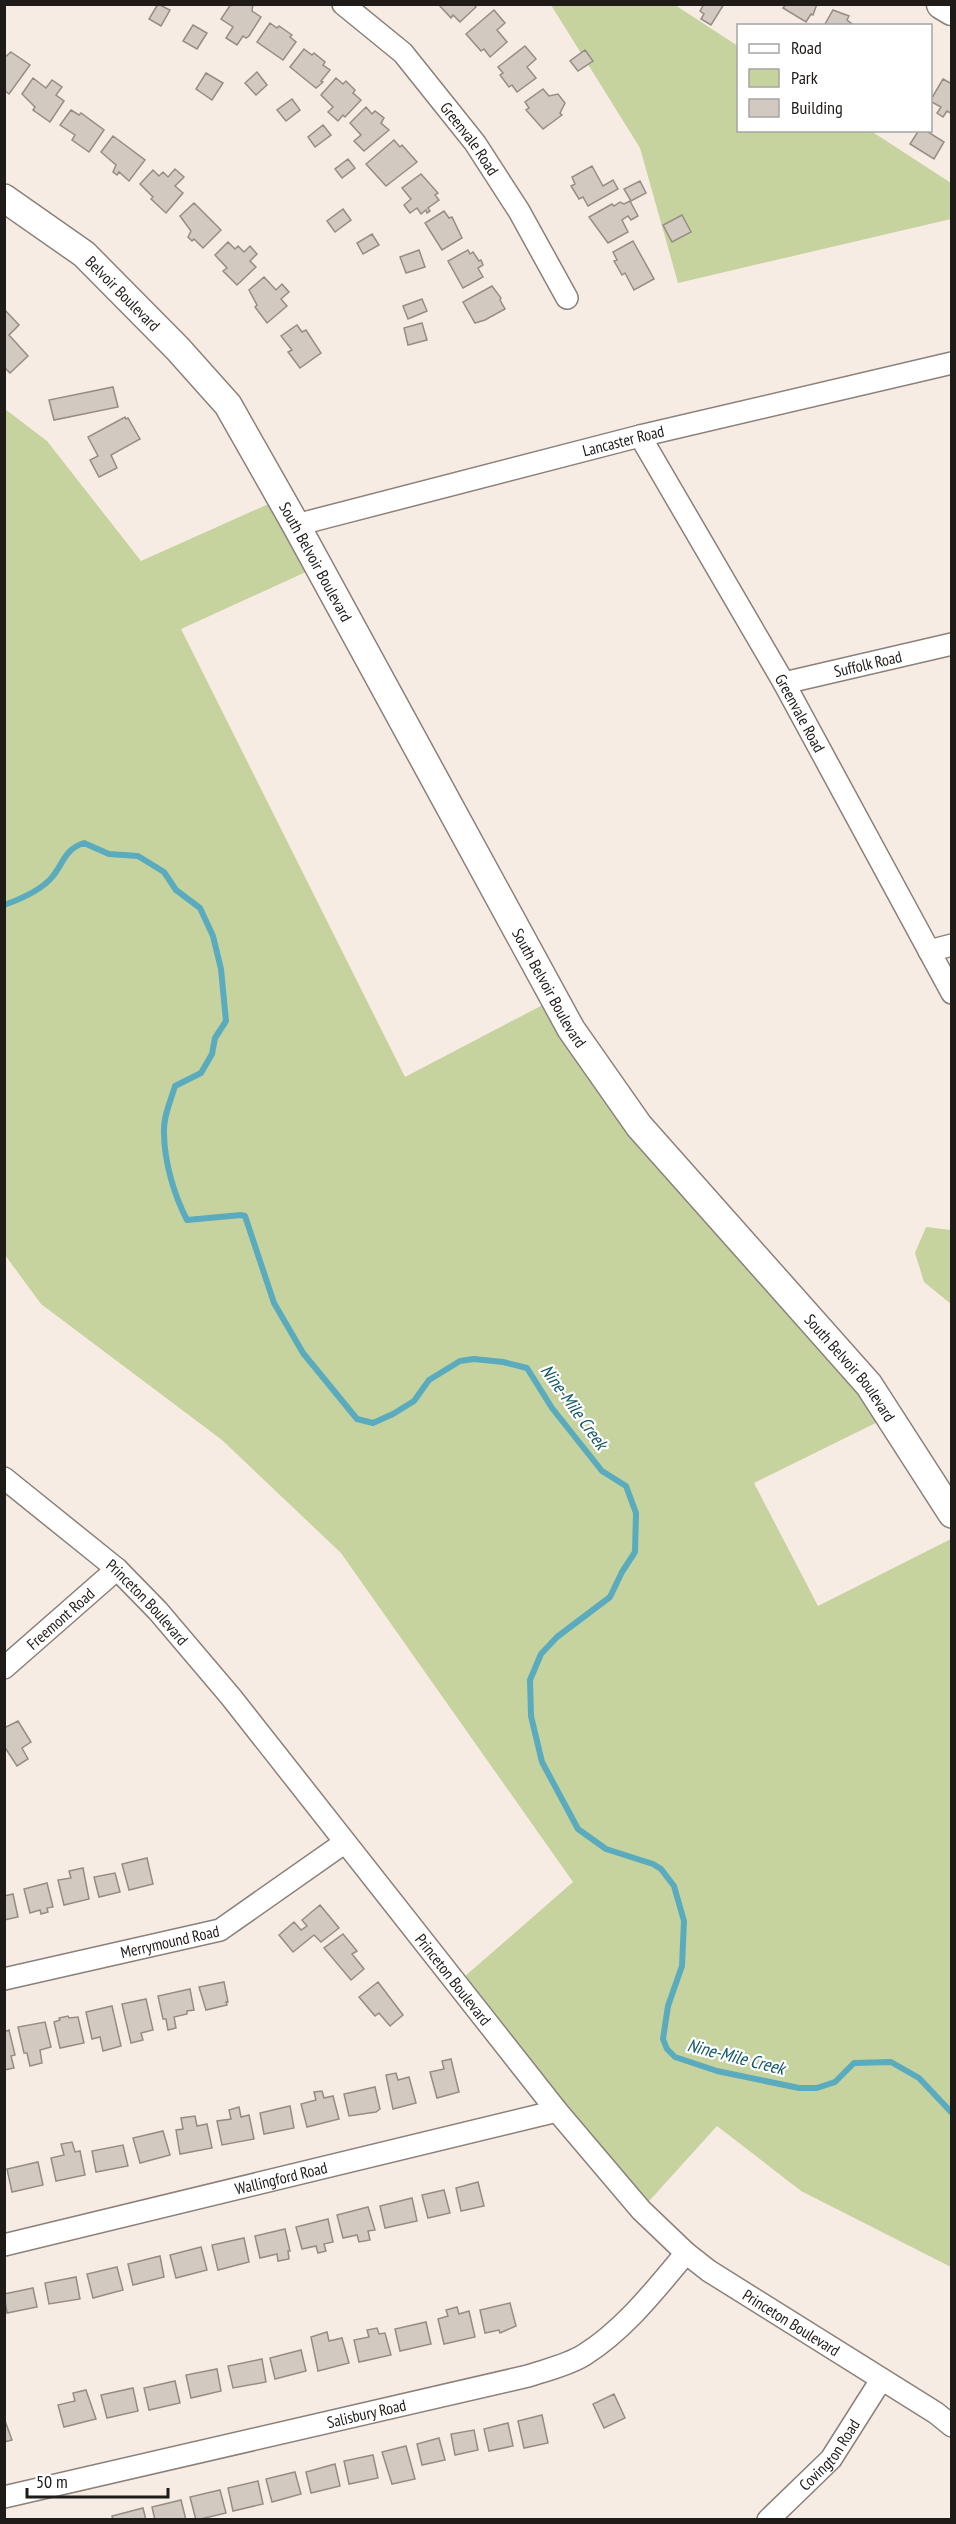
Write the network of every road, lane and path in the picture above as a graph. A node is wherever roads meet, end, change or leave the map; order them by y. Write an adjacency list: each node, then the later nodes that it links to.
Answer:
1 (343, 4): 5 (street, Greenvale Road)
2 (942, 4): 3 (main road)
3 (951, 10)
4 (4, 198): 7 (street, Belvoir Boulevard)
5 (567, 298)
6 (951, 363): 8 (street, Lancaster Road)
7 (228, 405): 9 (street, South Belvoir Boulevard)
8 (640, 436): 9 (street, Lancaster Road); 11 (street, Greenvale Road)
9 (297, 525): 16 (street, South Belvoir Boulevard)
10 (951, 644): 11 (street, Suffolk Road)
11 (784, 683): 13 (street, Greenvale Road)
12 (951, 945): 13 (street)
13 (929, 951): 14 (street, Greenvale Road)
14 (951, 993)
15 (4, 1478): 17 (street, Princeton Boulevard)
16 (951, 1514)
17 (117, 1569): 18 (street, Freemont Road); 19 (street, Princeton Boulevard)
18 (4, 1668)
19 (345, 1842): 20 (street, Merrymound Road); 21 (street, Princeton Boulevard)
20 (4, 1979)
21 (557, 2111): 22 (street, Wallingford Road); 23 (street, Princeton Boulevard)
22 (4, 2245)
23 (686, 2253): 24 (street, Princeton Boulevard); 26 (street, Salisbury Road)
24 (881, 2380): 25 (street, Princeton Boulevard); 27 (street, Covington Road)
25 (951, 2426)
26 (4, 2497)
27 (768, 2520)

